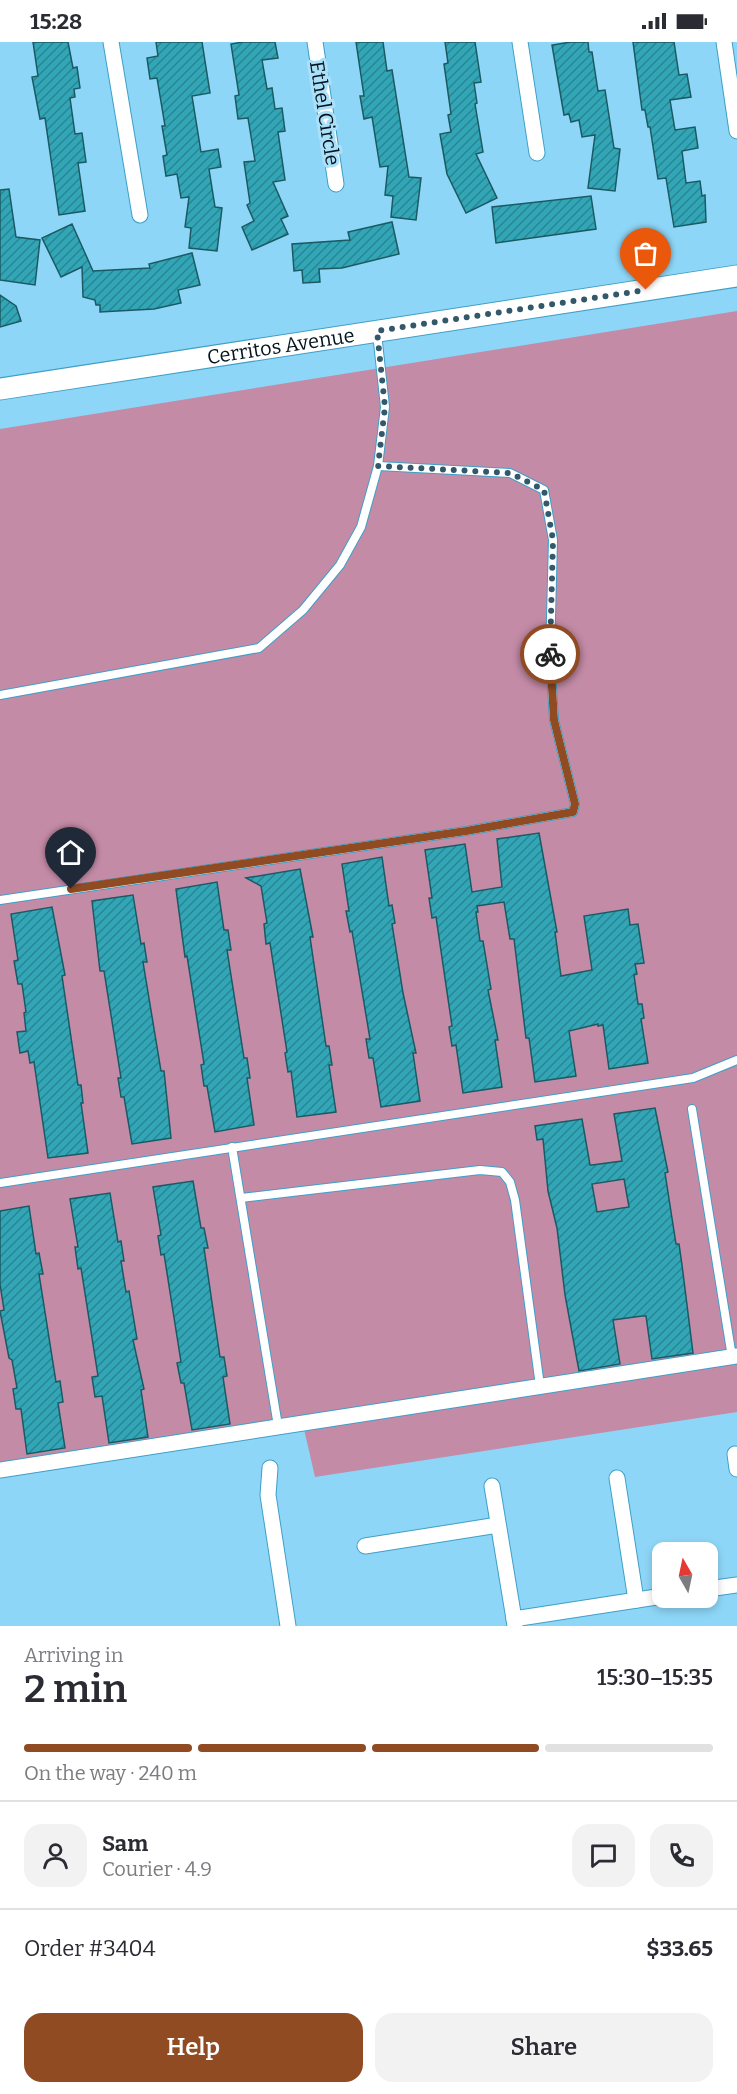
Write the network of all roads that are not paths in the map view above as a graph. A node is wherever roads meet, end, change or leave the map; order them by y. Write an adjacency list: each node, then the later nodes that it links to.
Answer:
1 (111, 42): 8 (street)
2 (315, 42): 7 (street, Ethel Circle)
3 (519, 42): 6 (street)
4 (724, 42): 5 (street)
5 (737, 131)
6 (537, 153)
7 (336, 184)
8 (140, 215)
9 (737, 276): 10 (main road, Cerritos Avenue)
10 (377, 331): 11 (main road, Cerritos Avenue); 12 (lane)
11 (0, 389)
12 (378, 466): 13 (lane); 14 (lane)
13 (0, 695)
14 (0, 900)
15 (737, 1060): 17 (lane)
16 (692, 1109): 20 (lane)
17 (232, 1147): 18 (lane); 19 (lane)
18 (0, 1183)
19 (241, 1198): 21 (lane); 22 (lane)
20 (734, 1357): 21 (street)
21 (540, 1386): 22 (street)
22 (278, 1426): 24 (street)
23 (270, 1468): 34 (street)
24 (0, 1470)
25 (616, 1478): 32 (street)
26 (492, 1486): 27 (street)
27 (498, 1525): 28 (street); 33 (street)
28 (365, 1546)
29 (737, 1585): 30 (street)
30 (718, 1588)
31 (652, 1598): 32 (street)
32 (636, 1600): 33 (street)
33 (514, 1623)
34 (288, 1626)

